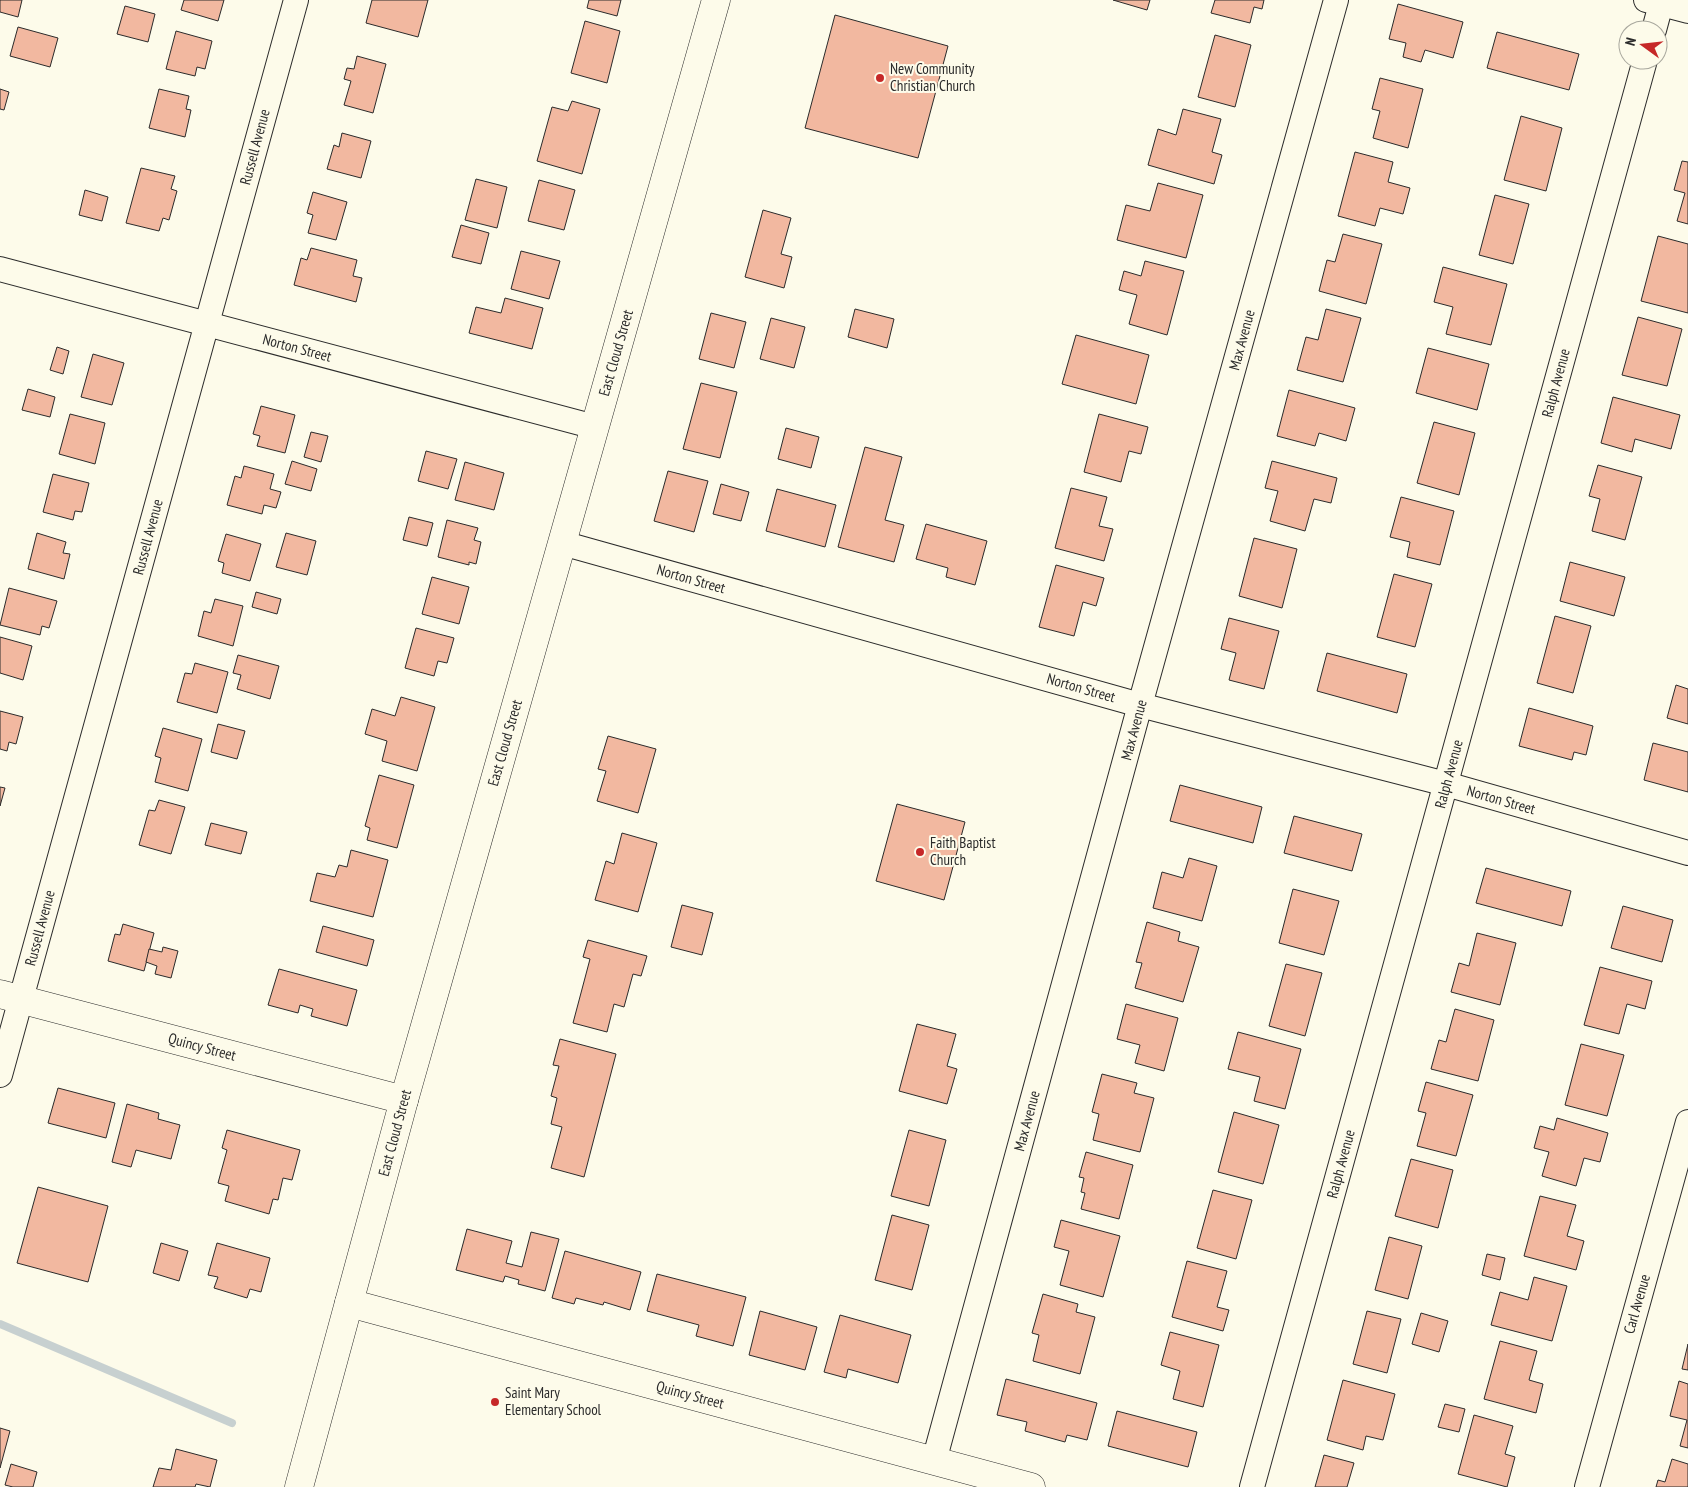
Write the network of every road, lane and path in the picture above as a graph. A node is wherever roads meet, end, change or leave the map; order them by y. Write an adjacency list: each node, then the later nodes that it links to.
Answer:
1 (296, 0): 9 (street, Russell Avenue)
2 (716, 0): 10 (main road, East Cloud Street)
3 (1336, 0): 12 (street, Max Avenue)
4 (1654, 2): 5 (street); 6 (street)
5 (1688, 11)
6 (1654, 20)
7 (1642, 70): 13 (street, Ralph Avenue)
8 (0, 269): 9 (street, Norton Street)
9 (207, 324): 10 (street, Norton Street); 15 (street, Russell Avenue)
10 (595, 427): 11 (main road, East Cloud Street)
11 (562, 543): 12 (street, Norton Street); 17 (main road, East Cloud Street)
12 (1140, 705): 13 (street, Norton Street); 20 (street, Max Avenue)
13 (1446, 784): 14 (street, Norton Street); 23 (street, Ralph Avenue)
14 (1688, 853)
15 (10, 997): 16 (street, Russell Avenue); 17 (main road, Quincy Street)
16 (0, 1075)
17 (404, 1100): 19 (main road, East Cloud Street)
18 (1688, 1122): 24 (street, Carl Avenue)
19 (349, 1303): 20 (main road, Quincy Street); 21 (main road, East Cloud Street)
20 (934, 1461): 22 (main road, Quincy Street)
21 (299, 1487)
22 (1031, 1487)
23 (1252, 1487)
24 (1587, 1487)

